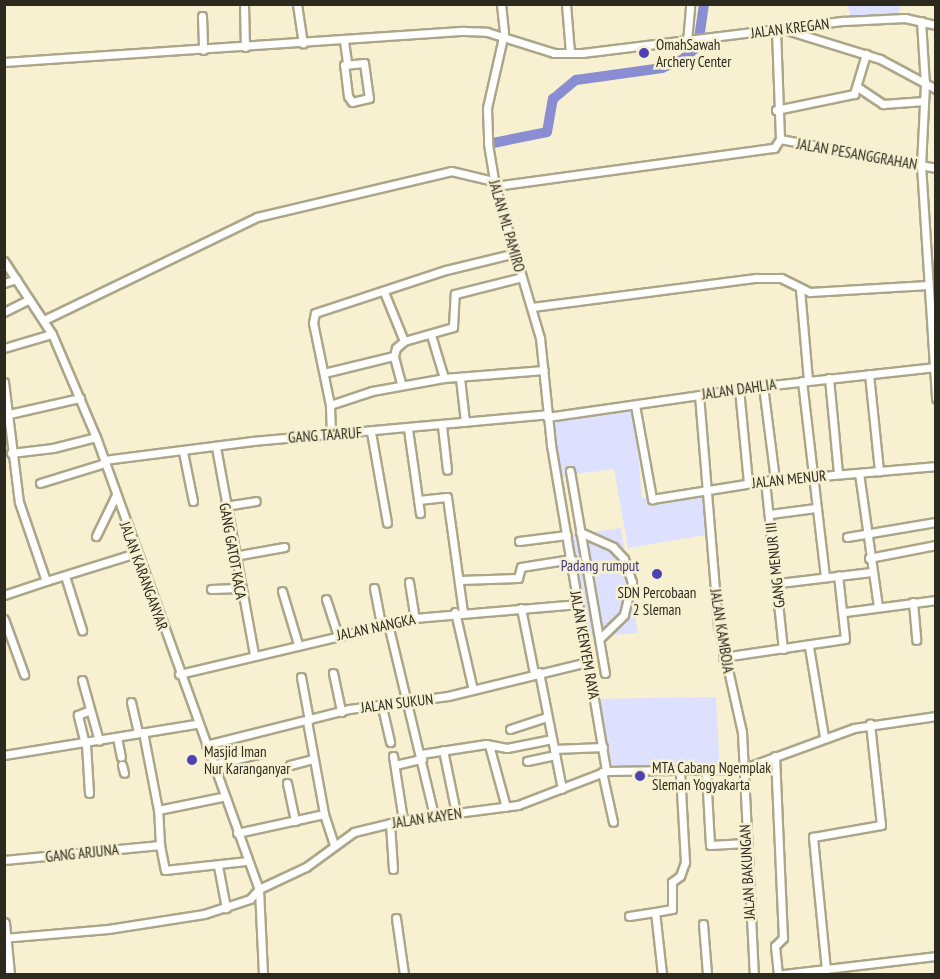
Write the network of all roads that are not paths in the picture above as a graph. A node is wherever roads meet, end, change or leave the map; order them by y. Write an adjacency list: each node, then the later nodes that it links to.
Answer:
1 (244, 4): 14 (street)
2 (297, 4): 13 (street)
3 (501, 4): 10 (street, JALAN ML PAMIRO)
4 (566, 4): 16 (street)
5 (690, 4): 12 (street)
6 (202, 16): 15 (street)
7 (921, 21): 8 (street, JALAN KREGAN); 9 (street, JALAN KREGAN); 20 (street)
8 (936, 25)
9 (779, 29): 12 (street, JALAN KREGAN); 17 (street); 24 (street)
10 (502, 37): 11 (street, JALAN KREGAN); 16 (street, JALAN KREGAN); 28 (street, JALAN ML PAMIRO)
11 (344, 41): 13 (street, JALAN KREGAN); 19 (street)
12 (687, 42): 16 (street, JALAN KREGAN)
13 (303, 44): 14 (street, JALAN KREGAN)
14 (245, 48): 15 (street, JALAN KREGAN)
15 (203, 50): 18 (street, JALAN KREGAN)
16 (570, 53)
17 (866, 54): 20 (street); 21 (street)
18 (4, 62)
19 (346, 63): 19 (street)
20 (926, 84): 22 (street); 23 (street)
21 (859, 88): 23 (street); 24 (street)
22 (936, 89)
23 (924, 101): 26 (street)
24 (776, 110): 25 (street)
25 (780, 139): 26 (street, JALAN PESANGGRAHAN); 28 (street)
26 (921, 165): 27 (street, JALAN PESANGGRAHAN); 34 (street)
27 (936, 168)
28 (494, 183): 29 (street, JALAN ML PAMIRO); 40 (street)
29 (515, 253): 31 (street, JALAN ML PAMIRO); 36 (street)
30 (4, 261): 32 (street, JALAN KARANGANYAR)
31 (522, 277): 38 (street, JALAN ML PAMIRO); 43 (street)
32 (16, 279): 33 (street); 37 (street, JALAN KARANGANYAR)
33 (4, 283)
34 (928, 285): 35 (street); 41 (street)
35 (800, 289): 38 (street); 54 (street)
36 (384, 292): 44 (street); 49 (street)
37 (29, 298): 39 (street); 40 (street, JALAN KARANGANYAR)
38 (532, 307): 48 (street, JALAN ML PAMIRO)
39 (4, 312)
40 (44, 320): 42 (street, JALAN KARANGANYAR)
41 (933, 320): 47 (street)
42 (52, 334): 45 (street); 60 (street, JALAN KARANGANYAR)
43 (431, 335): 44 (street); 51 (street)
44 (404, 341): 46 (street)
45 (4, 348)
46 (394, 356): 49 (street); 56 (street)
47 (934, 367): 50 (street, JALAN DAHLIA); 61 (street)
48 (544, 370): 52 (street); 65 (street, JALAN ML PAMIRO)
49 (324, 373): 62 (street)
50 (869, 374): 53 (street, JALAN DAHLIA); 79 (street)
51 (444, 378): 52 (street); 56 (street)
52 (460, 378): 66 (street)
53 (829, 378): 54 (street, JALAN DAHLIA); 81 (street)
54 (805, 381): 57 (street, JALAN DAHLIA); 82 (street)
55 (4, 382): 64 (street)
56 (401, 383): 62 (street)
57 (763, 386): 58 (street, JALAN DAHLIA); 83 (street)
58 (739, 389): 59 (street, JALAN DAHLIA); 86 (street)
59 (699, 395): 63 (street, JALAN DAHLIA); 87 (street, JALAN KAMBOJA)
60 (80, 398): 64 (street); 71 (street, JALAN KARANGANYAR)
61 (936, 399)
62 (330, 405): 70 (street)
63 (635, 405): 65 (street, JALAN DAHLIA); 87 (street, JALAN MENUR)
64 (7, 412): 74 (street)
65 (547, 416): 66 (street, GANG TA'ARUF); 101 (street, JALAN KENYEM RAYA)
66 (465, 422): 67 (street, GANG TA'ARUF)
67 (442, 426): 68 (street, GANG TA'ARUF); 77 (street)
68 (408, 429): 69 (street, GANG TA'ARUF); 89 (street)
69 (371, 432): 70 (street, GANG TA'ARUF); 97 (street)
70 (331, 435): 72 (street, GANG TA'ARUF)
71 (96, 437): 74 (street); 75 (street, JALAN KARANGANYAR)
72 (216, 447): 73 (street, GANG TA'ARUF); 92 (street, GANG GATOT KACA)
73 (183, 452): 75 (street, GANG TA'ARUF); 90 (street)
74 (11, 453): 116 (street)
75 (104, 462): 85 (street, GANG TA'ARUF); 88 (street, JALAN KARANGANYAR)
76 (936, 466): 79 (street, JALAN MENUR)
77 (447, 470)
78 (570, 471): 98 (street)
79 (879, 471): 80 (street, JALAN MENUR)
80 (859, 473): 81 (street, JALAN MENUR); 99 (street)
81 (838, 474): 82 (street, JALAN MENUR)
82 (812, 477): 83 (street, JALAN MENUR); 93 (street)
83 (775, 480): 84 (street, JALAN MENUR)
84 (765, 481): 86 (street, JALAN MENUR); 95 (street, GANG MENUR III)
85 (40, 483)
86 (748, 483): 87 (street, JALAN MENUR)
87 (708, 491): 145 (street, JALAN KAMBOJA)
88 (116, 495): 100 (street); 107 (street, JALAN KARANGANYAR)
89 (418, 500): 94 (street); 115 (street)
90 (193, 501)
91 (256, 501): 92 (street)
92 (225, 506): 108 (street, GANG GATOT KACA)
93 (816, 508): 95 (street); 114 (street)
94 (420, 513)
95 (770, 514): 118 (street, GANG MENUR III)
96 (936, 522): 99 (street)
97 (387, 523)
98 (580, 532): 106 (street); 139 (street)
99 (865, 533): 102 (street); 110 (street)
100 (96, 536)
101 (567, 536): 103 (street); 109 (street, JALAN KENYEM RAYA)
102 (847, 537)
103 (519, 541)
104 (936, 545): 110 (street)
105 (284, 548): 108 (street)
106 (583, 551): 109 (street); 135 (street)
107 (136, 553): 113 (street); 151 (street, JALAN KARANGANYAR)
108 (234, 556): 119 (street, GANG GATOT KACA)
109 (570, 556): 115 (street); 127 (street, JALAN KENYEM RAYA)
110 (869, 558): 111 (street)
111 (871, 572): 112 (street); 128 (street)
112 (838, 575): 114 (street); 131 (street)
113 (65, 576): 116 (street); 137 (street)
114 (825, 577): 118 (street)
115 (460, 580): 130 (street)
116 (46, 581): 123 (street)
117 (409, 582): 132 (street)
118 (779, 583): 143 (street, GANG MENUR III)
119 (239, 588): 121 (street); 144 (street, GANG GATOT KACA)
120 (374, 588): 134 (street)
121 (212, 589)
122 (282, 591): 141 (street)
123 (4, 595)
124 (326, 599): 138 (street)
125 (936, 600): 126 (street)
126 (913, 602): 128 (street); 140 (street)
127 (578, 604): 129 (street, JALAN NANGKA); 136 (street, JALAN KENYEM RAYA)
128 (878, 606): 131 (street)
129 (521, 608): 130 (street, JALAN NANGKA); 147 (street)
130 (459, 612): 132 (street, JALAN NANGKA); 154 (street)
131 (845, 612): 142 (street)
132 (415, 618): 134 (street, JALAN NANGKA)
133 (4, 619): 150 (street)
134 (385, 624): 138 (street, JALAN NANGKA); 156 (street)
135 (598, 626): 136 (street); 139 (street)
136 (582, 629): 146 (street, JALAN KENYEM RAYA)
137 (81, 630)
138 (338, 635): 141 (street, JALAN NANGKA)
139 (600, 638): 149 (street)
140 (916, 640)
141 (297, 644): 144 (street, JALAN NANGKA)
142 (809, 647): 143 (street); 168 (street)
143 (783, 649): 145 (street)
144 (254, 655): 151 (street, JALAN NANGKA)
145 (723, 657): 189 (street, JALAN KAMBOJA)
146 (588, 662): 147 (street, JALAN SUKUN); 175 (street, JALAN KENYEM RAYA)
147 (537, 672): 154 (street, JALAN SUKUN); 161 (street)
148 (333, 673): 159 (street)
149 (605, 673)
150 (24, 674)
151 (178, 674): 163 (street, JALAN KARANGANYAR)
152 (301, 677): 162 (street)
153 (82, 680): 158 (street)
154 (473, 690): 156 (street, JALAN SUKUN)
155 (131, 702): 166 (street)
156 (410, 704): 157 (street, JALAN SUKUN); 181 (street)
157 (382, 707): 159 (street, JALAN SUKUN); 171 (street)
158 (90, 710): 170 (street); 172 (street)
159 (341, 712): 162 (street, JALAN SUKUN)
160 (936, 716): 164 (street)
161 (547, 717): 165 (street); 169 (street)
162 (308, 721): 173 (street, JALAN SUKUN); 183 (street)
163 (196, 724): 166 (street); 173 (street, JALAN KARANGANYAR)
164 (870, 724): 168 (street); 223 (street)
165 (510, 729)
166 (141, 732): 167 (street); 198 (street)
167 (117, 737): 170 (street); 185 (street)
168 (824, 737): 182 (street)
169 (552, 739): 174 (street); 177 (street)
170 (99, 741): 172 (street)
171 (390, 742)
172 (85, 744): 179 (street); 195 (street)
173 (206, 745): 186 (street, JALAN KARANGANYAR)
174 (489, 745): 176 (street); 197 (street)
175 (603, 747): 177 (street); 190 (street, JALAN KENYEM RAYA)
176 (443, 750): 181 (street); 199 (street)
177 (555, 752): 184 (street); 194 (street)
178 (262, 753): 186 (street)
179 (4, 755)
180 (393, 756): 188 (street)
181 (422, 756): 188 (street); 201 (street)
182 (775, 756): 189 (street); 230 (street)
183 (313, 759): 187 (street); 200 (street)
184 (526, 761)
185 (122, 765)
186 (212, 765): 196 (street, JALAN KARANGANYAR)
187 (290, 765)
188 (394, 765): 202 (street)
189 (742, 769): 192 (street); 207 (street, JALAN BAKUNGAN)
190 (604, 771): 191 (street); 194 (street, JALAN KAYEN); 204 (street, JALAN KENYEM RAYA)
191 (680, 772): 192 (street); 216 (street)
192 (706, 772): 207 (street)
193 (287, 783): 203 (street)
194 (562, 789): 197 (street, JALAN KAYEN)
195 (89, 793)
196 (222, 797): 198 (street); 206 (street, JALAN KARANGANYAR)
197 (506, 807): 199 (street, JALAN KAYEN)
198 (158, 810): 208 (street)
199 (456, 813): 201 (street, JALAN KAYEN)
200 (324, 814): 203 (street); 209 (street)
201 (434, 816): 202 (street, JALAN KAYEN)
202 (403, 820): 205 (street, JALAN KAYEN)
203 (295, 821): 206 (street)
204 (613, 822)
205 (390, 823): 209 (street, JALAN KAYEN); 213 (street)
206 (237, 833): 211 (street, JALAN KARANGANYAR)
207 (746, 843): 229 (street, JALAN BAKUNGAN)
208 (160, 844): 210 (street, GANG ARJUNA); 212 (street)
209 (334, 845): 214 (street, JALAN KAYEN)
210 (4, 860)
211 (246, 861): 212 (street); 214 (street, JALAN KARANGANYAR)
212 (219, 866): 215 (street)
213 (393, 869)
214 (259, 890): 215 (street); 225 (street)
215 (226, 908): 221 (street)
216 (655, 912): 217 (street); 227 (street)
217 (629, 916)
218 (396, 918): 226 (street)
219 (4, 923): 221 (main road)
220 (703, 924): 228 (street)
221 (5, 938): 224 (main road)
222 (936, 956): 223 (street)
223 (825, 970): 231 (street)
224 (9, 975)
225 (263, 975)
226 (404, 975)
227 (662, 975)
228 (707, 975)
229 (754, 975)
230 (778, 975)
231 (783, 975)

